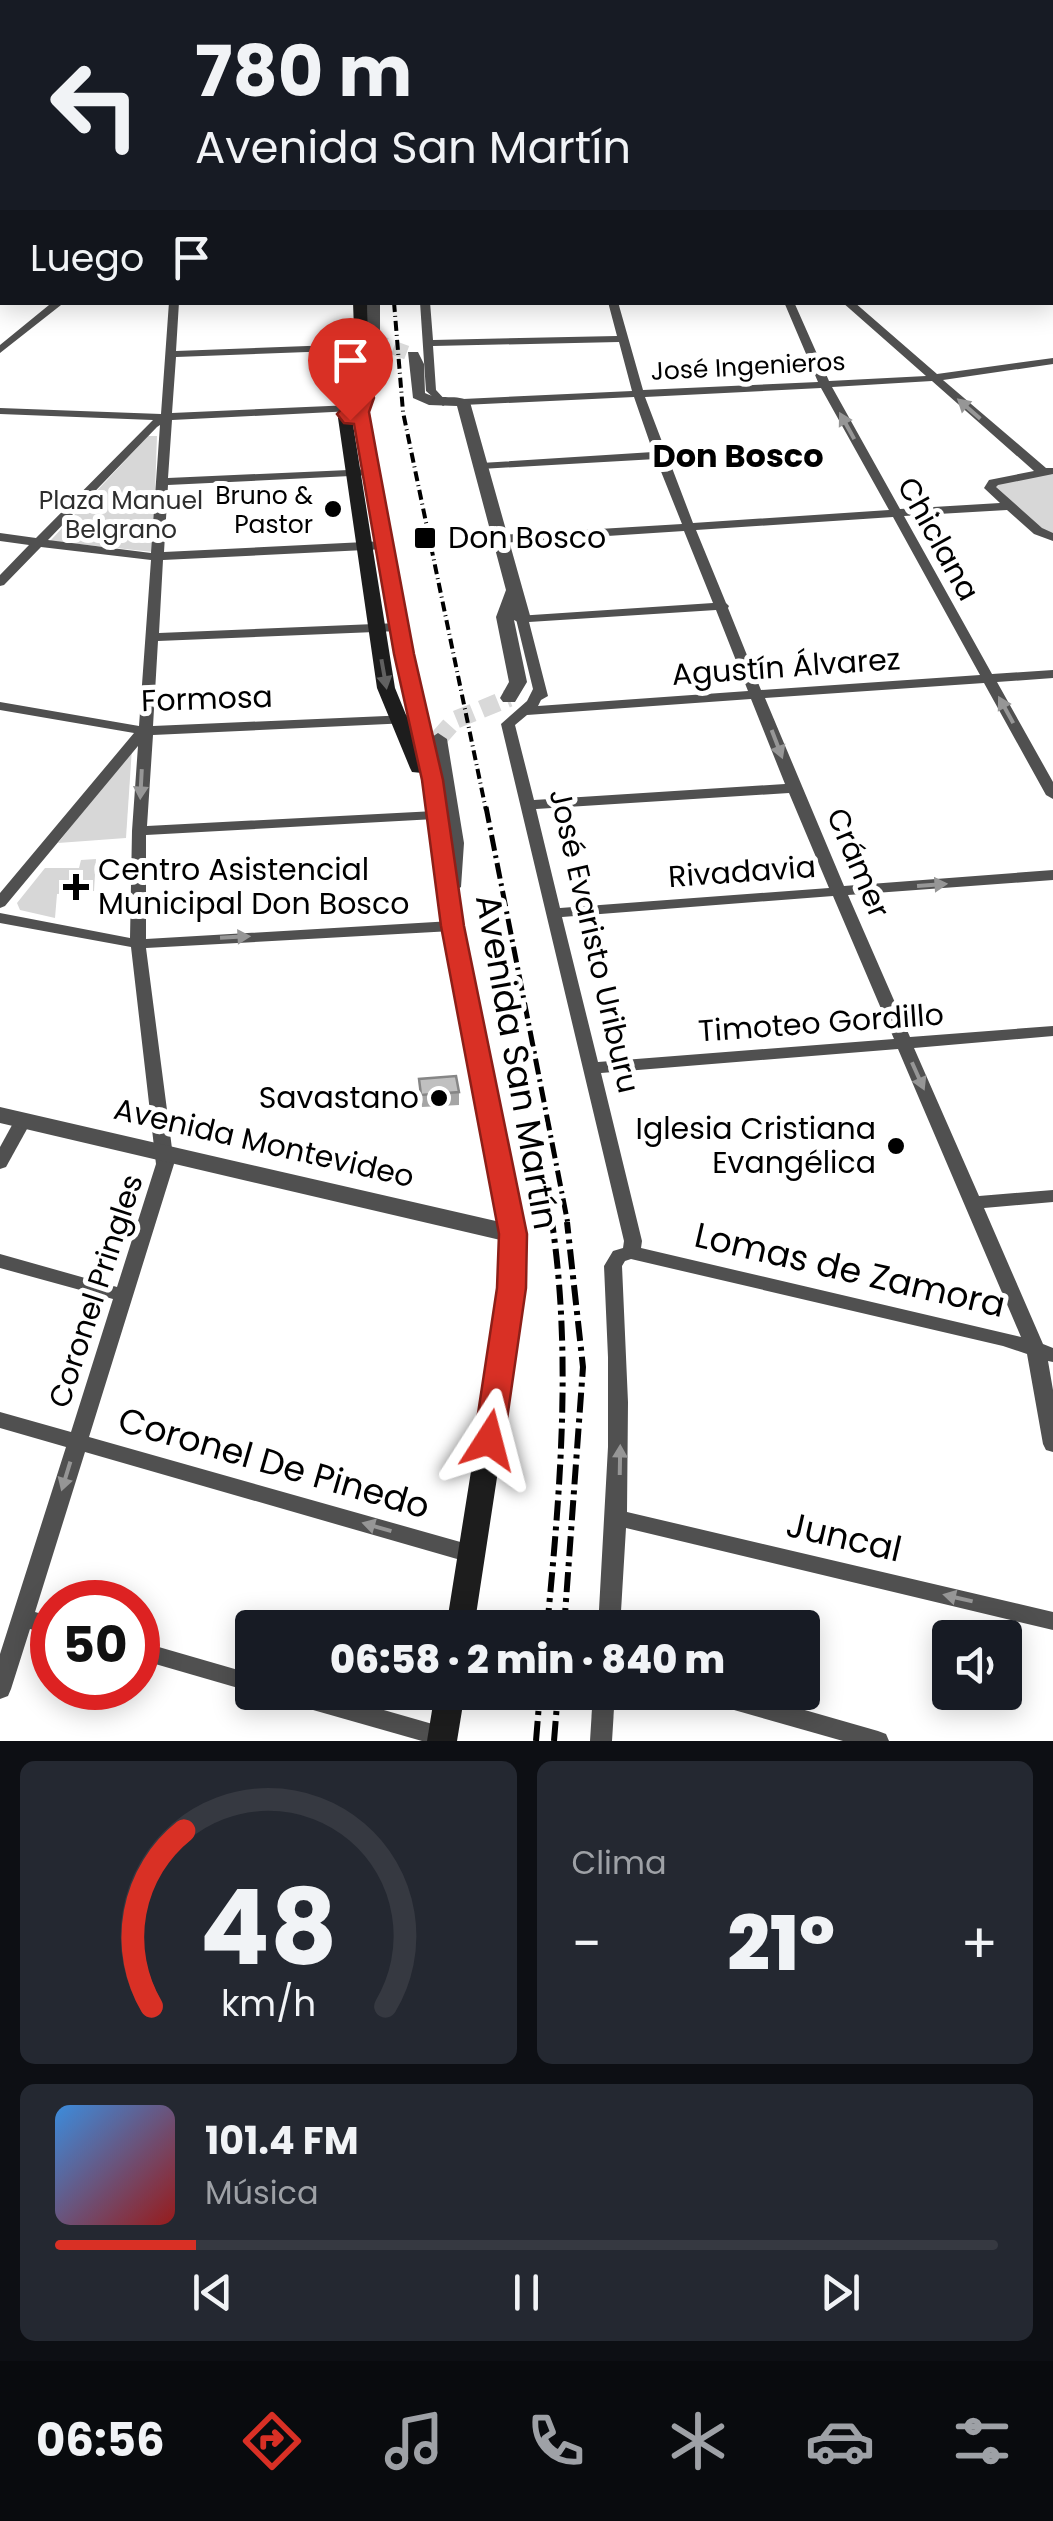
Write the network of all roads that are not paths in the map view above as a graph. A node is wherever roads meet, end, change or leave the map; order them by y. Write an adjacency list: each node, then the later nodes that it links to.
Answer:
1 (56, 305): 12 (street)
2 (174, 305): 13 (street, Coronel Pringles)
3 (360, 305): 11 (main road, Avenida San Martín)
4 (374, 305): 11 (street)
5 (425, 305): 10 (street)
6 (614, 305): 9 (street, Crámer)
7 (790, 305): 18 (street, Chiclana)
8 (850, 305): 17 (street)
9 (622, 339): 10 (street); 19 (street, Crámer)
10 (427, 343): 21 (street)
11 (367, 344): 13 (street); 16 (main road, Avenida San Martín)
12 (0, 350)
13 (170, 354): 24 (street, Coronel Pringles)
14 (412, 356): 21 (street)
15 (1053, 361): 17 (street, José Ingenieros)
16 (361, 376): 23 (main road, Avenida San Martín); 25 (main road, Avenida San Martín)
17 (934, 379): 18 (street, José Ingenieros); 29 (street, one-way to 17)
18 (825, 386): 19 (street, José Ingenieros); 33 (street, Chiclana, one-way to 18)
19 (638, 393): 20 (street, José Ingenieros); 26 (street, Crámer)
20 (463, 402): 21 (street, José Ingenieros); 27 (street)
21 (443, 403)
22 (0, 411): 24 (street)
23 (349, 413): 24 (street); 25 (main road); 30 (main road, Avenida San Martín)
24 (164, 417): 31 (street, Coronel Pringles); 38 (street)
25 (368, 450): 28 (main road, Avenida San Martín)
26 (660, 455): 27 (street); 34 (street, Crámer)
27 (481, 466): 37 (street)
28 (371, 472): 30 (street); 39 (main road, Avenida San Martín)
29 (1048, 472): 32 (street)
30 (351, 473): 31 (street); 40 (main road, Avenida San Martín)
31 (162, 482): 41 (street, Coronel Pringles)
32 (1009, 506): 33 (street); 35 (street)
33 (894, 512): 34 (street); 50 (street, Chiclana)
34 (691, 526): 37 (street); 44 (street, Crámer)
35 (1048, 536)
36 (0, 537): 38 (street)
37 (500, 539): 43 (street)
38 (39, 543): 41 (street); 42 (street)
39 (385, 544): 40 (street); 46 (main road, Avenida San Martín)
40 (364, 546): 41 (street); 47 (main road, Avenida San Martín)
41 (158, 558): 48 (street, Coronel Pringles)
42 (0, 582)
43 (514, 590): 45 (street); 53 (street)
44 (723, 606): 45 (street); 52 (street, Crámer)
45 (522, 619): 51 (street)
46 (399, 627): 47 (street); 57 (main road, Avenida San Martín)
47 (377, 628): 48 (street); 57 (main road, Avenida San Martín, one-way to 57)
48 (152, 637): 58 (street, Coronel Pringles)
49 (1053, 674): 50 (street, Agustín Álvarez)
50 (989, 678): 52 (street, Agustín Álvarez); 61 (street, Chiclana, one-way to 50)
51 (538, 691): 55 (street); 56 (street, José Evaristo Uriburu)
52 (758, 695): 55 (street, Agustín Álvarez); 60 (street, Crámer, one-way to 60)
53 (509, 698)
54 (0, 706): 58 (street, Formosa)
55 (557, 708): 56 (street, Agustín Álvarez)
56 (523, 711): 62 (street, José Evaristo Uriburu)
57 (409, 719): 58 (street, Formosa); 63 (main road, Avenida San Martín)
58 (143, 731): 64 (street, Coronel Pringles, one-way to 64); 67 (street)
59 (438, 739): 69 (street)
60 (794, 788): 62 (street); 66 (street, Crámer)
61 (1053, 795)
62 (531, 804): 68 (street, José Evaristo Uriburu)
63 (434, 812): 64 (street); 69 (main road, Avenida San Martín)
64 (139, 831): 71 (street, Coronel Pringles)
65 (1053, 875): 66 (street, Rivadavia, one-way to 65)
66 (838, 892): 68 (street, Rivadavia); 73 (street, Crámer)
67 (0, 903)
68 (555, 913): 74 (street, José Evaristo Uriburu)
69 (451, 915): 71 (street, one-way to 69); 80 (main road, Avenida San Martín)
70 (0, 918): 71 (street)
71 (138, 944): 76 (street, Coronel Pringles)
72 (1053, 1032): 73 (street, Timoteo Gordillo)
73 (904, 1045): 74 (street, Timoteo Gordillo); 79 (street, Crámer, one-way to 79)
74 (594, 1068): 81 (street, José Evaristo Uriburu)
75 (12, 1118): 76 (street, Avenida Montevideo); 77 (street)
76 (166, 1154): 80 (street, Avenida Montevideo); 83 (street, Coronel Pringles)
77 (0, 1163)
78 (1053, 1196): 79 (street)
79 (974, 1203): 84 (street, Crámer)
80 (513, 1234): 89 (main road, Avenida San Martín)
81 (630, 1252): 84 (street, Lomas de Zamora); 88 (street, José Evaristo Uriburu, one-way to 81)
82 (0, 1262): 83 (street)
83 (123, 1294): 86 (street, Coronel Pringles)
84 (1045, 1353): 87 (street, Crámer)
85 (0, 1420): 86 (street, Coronel De Pinedo)
86 (76, 1440): 89 (street, Coronel De Pinedo, one-way to 86); 92 (street, Coronel Pringles, one-way to 92)
87 (1053, 1444)
88 (619, 1518): 91 (street, José Evaristo Uriburu); 94 (street, Juncal, one-way to 88)
89 (471, 1554): 90 (main road, Avenida San Martín)
90 (463, 1610)
91 (611, 1610)
92 (22, 1618): 93 (street); 97 (street, Coronel Pringles)
93 (30, 1620)
94 (1053, 1621)
95 (160, 1656): 96 (street)
96 (235, 1678)
97 (0, 1688)
98 (345, 1710): 102 (street)
99 (447, 1710): 102 (main road)
100 (603, 1710): 103 (street)
101 (769, 1710): 104 (street)
102 (442, 1739)
103 (601, 1741)
104 (878, 1741)

